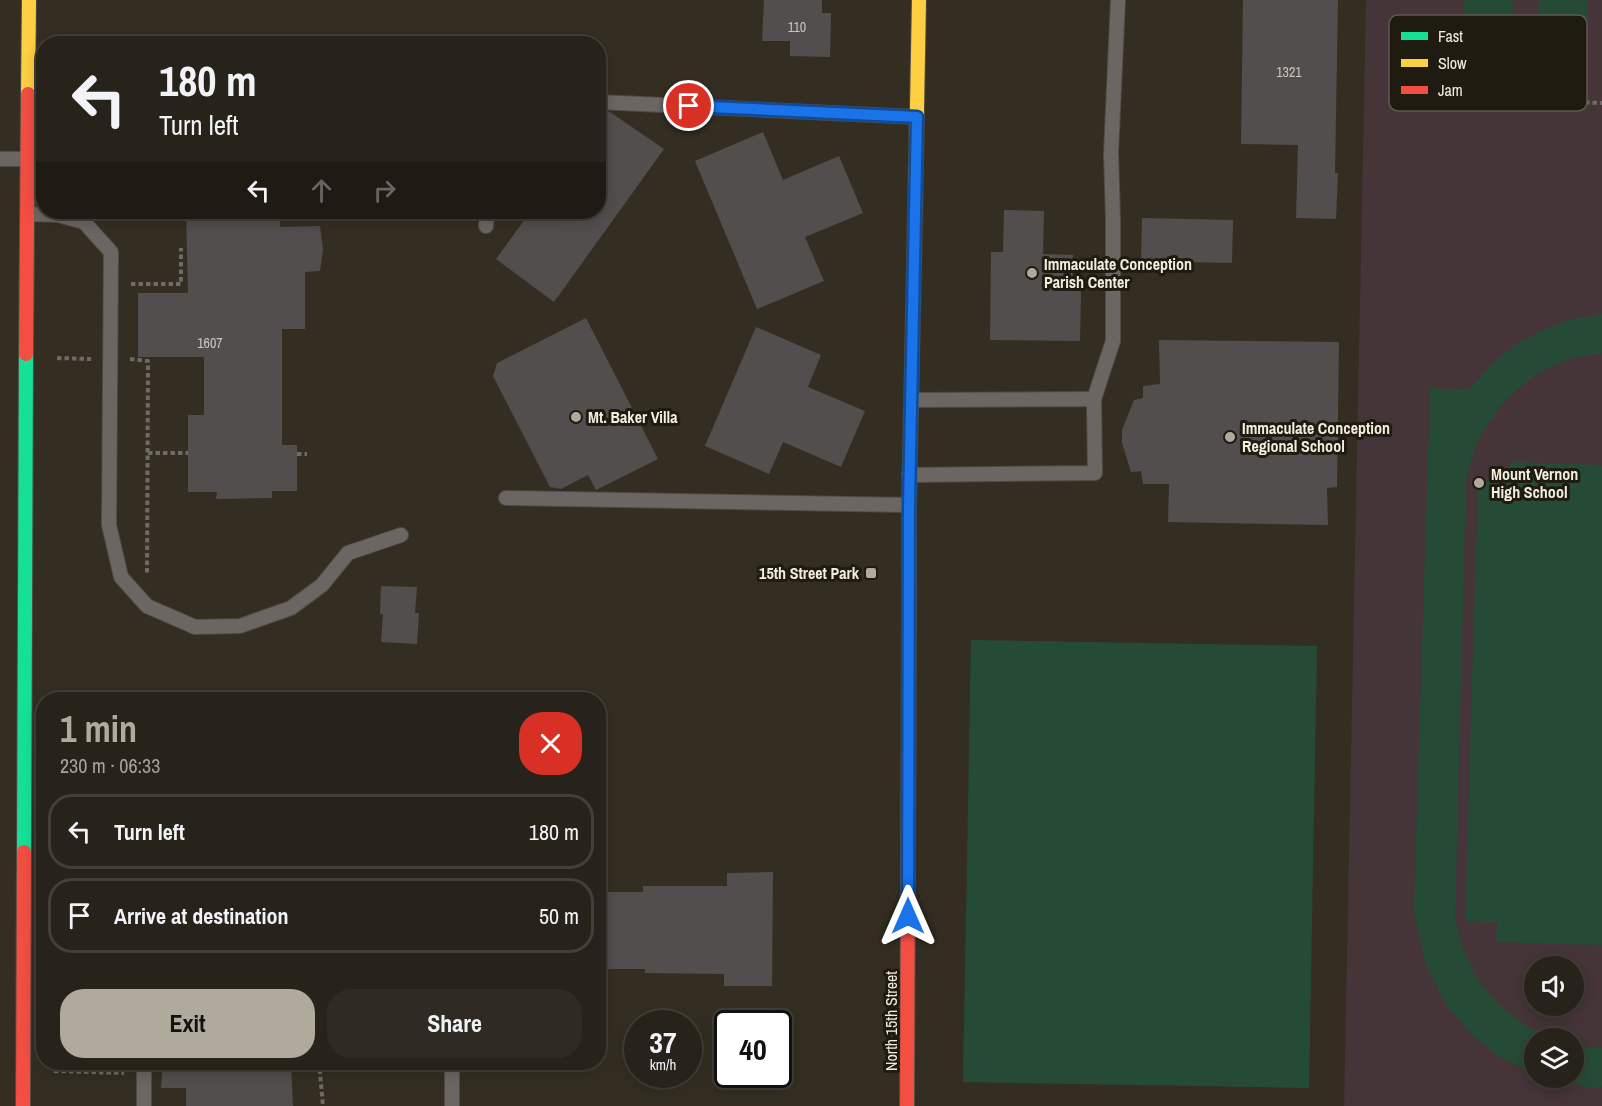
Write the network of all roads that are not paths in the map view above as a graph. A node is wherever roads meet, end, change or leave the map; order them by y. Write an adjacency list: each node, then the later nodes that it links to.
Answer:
1 (29, 0): 7 (street)
2 (919, 0): 5 (street, North 15th Street)
3 (1118, 0): 13 (lane)
4 (606, 102): 5 (lane)
5 (917, 117): 14 (street, North 15th Street)
6 (0, 159): 7 (lane)
7 (27, 159): 8 (street)
8 (27, 214): 9 (lane); 21 (street)
9 (36, 215)
10 (71, 219): 18 (lane)
11 (486, 219): 12 (lane)
12 (486, 226)
13 (1094, 399): 14 (lane); 15 (lane)
14 (911, 400): 15 (street, North 15th Street)
15 (909, 475): 17 (street, North 15th Street)
16 (506, 498): 17 (lane)
17 (909, 505): 24 (street, North 15th Street)
18 (401, 536)
19 (144, 1070): 22 (lane)
20 (452, 1070): 23 (lane)
21 (23, 1106)
22 (144, 1106)
23 (452, 1106)
24 (907, 1106)

